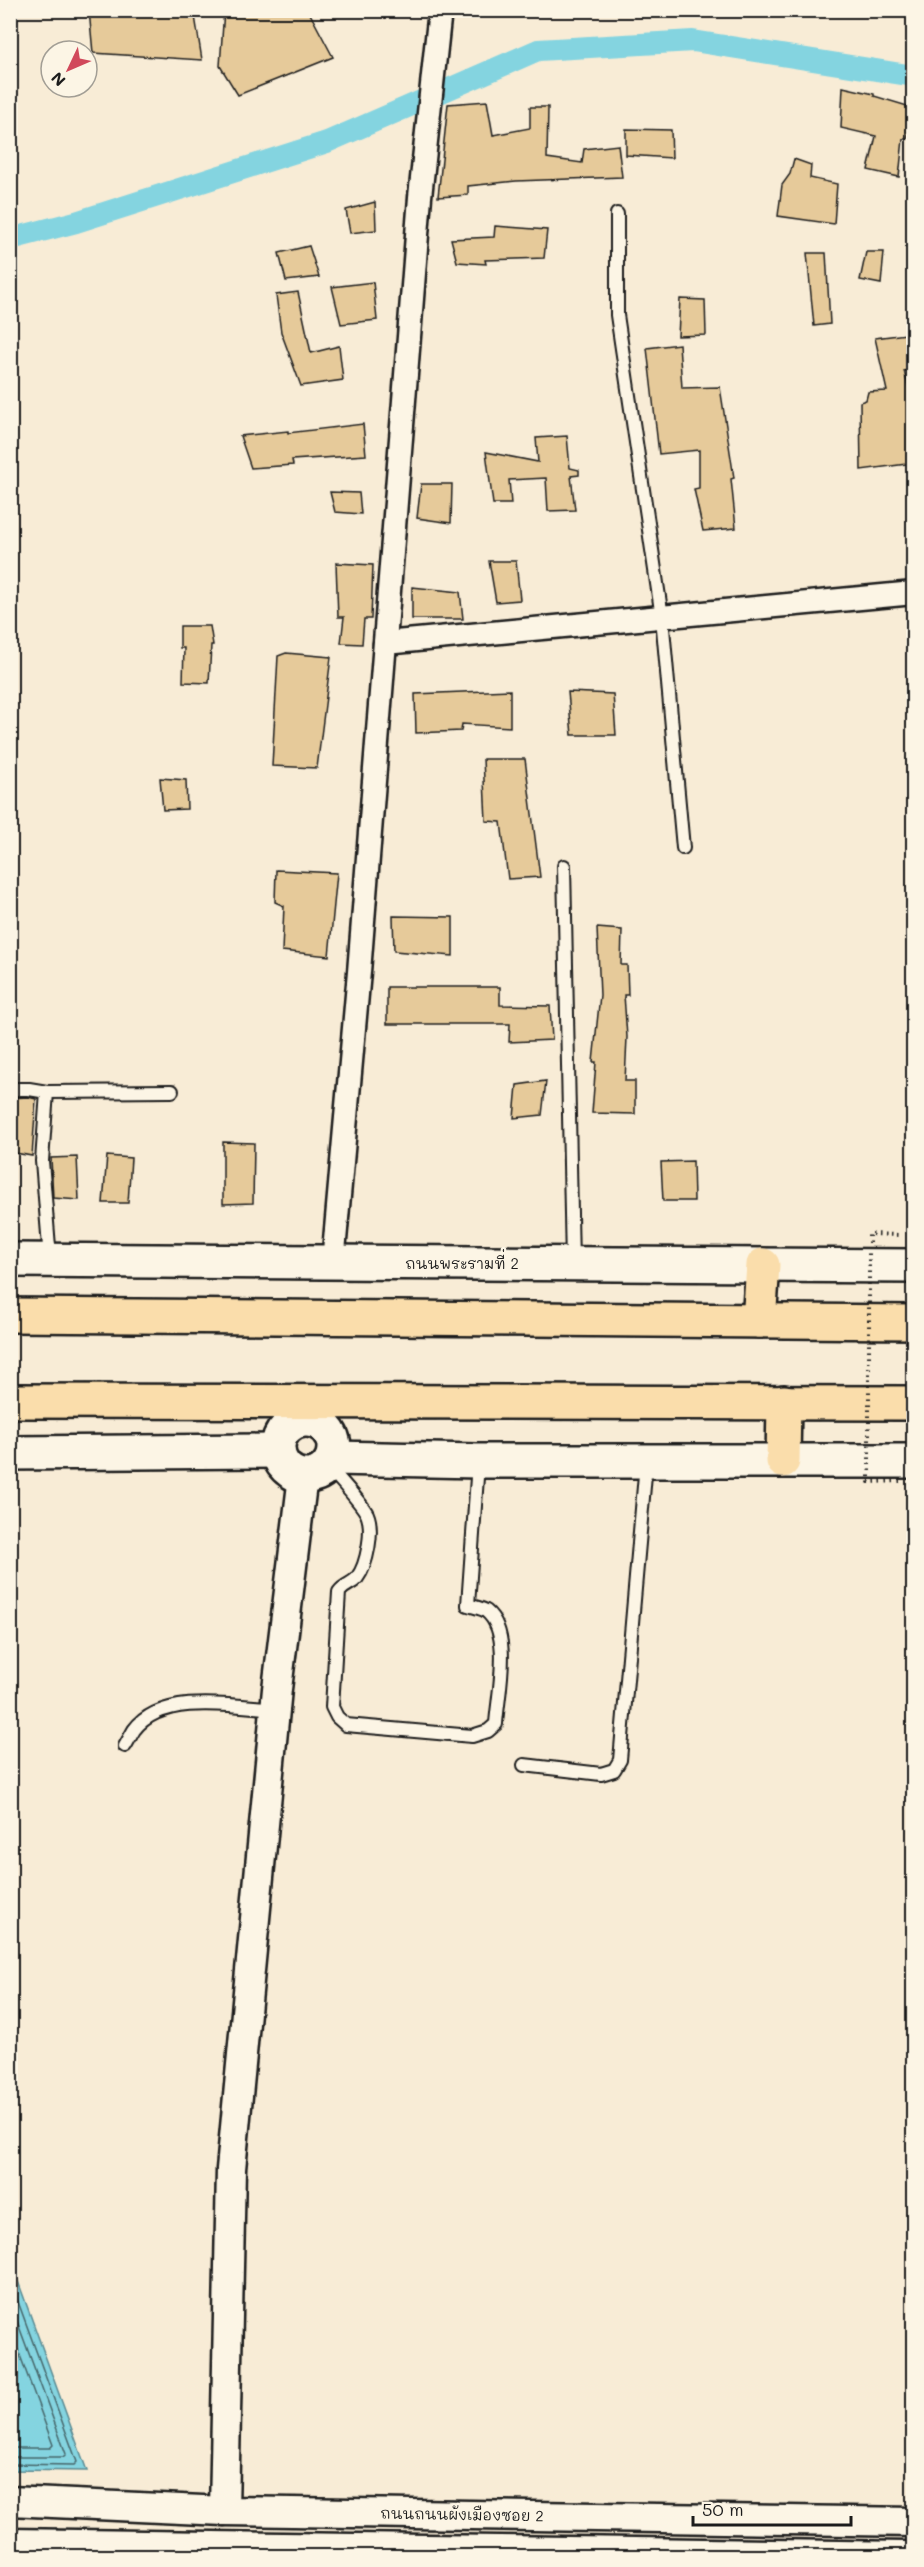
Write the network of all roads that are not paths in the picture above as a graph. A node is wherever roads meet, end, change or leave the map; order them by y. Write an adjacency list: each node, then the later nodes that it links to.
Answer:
1 (440, 10): 5 (street)
2 (617, 214): 4 (lane)
3 (914, 593): 4 (street)
4 (662, 617): 5 (street); 6 (lane)
5 (385, 643): 13 (street)
6 (682, 848)
7 (564, 866): 14 (lane)
8 (10, 1089): 10 (lane)
9 (172, 1091): 10 (lane)
10 (47, 1092): 12 (lane)
11 (10, 1260): 12 (main road, ถนนพระรามที่ 2)
12 (50, 1262): 13 (main road, ถนนพระรามที่ 2)
13 (333, 1263): 14 (main road, ถนนพระรามที่ 2)
14 (572, 1264): 15 (main road, ถนนพระรามที่ 2)
15 (763, 1265): 16 (main road, ถนนพระรามที่ 2); 18 (highway)
16 (914, 1266)
17 (10, 1315): 18 (highway)
18 (759, 1321): 19 (highway)
19 (914, 1322)
20 (10, 1401): 23 (highway)
21 (784, 1402): 22 (highway); 23 (highway); 28 (highway)
22 (914, 1403)
23 (299, 1412): 24 (main road); 29 (main road)
24 (278, 1451): 25 (main road); 29 (main road)
25 (10, 1453)
26 (478, 1461): 27 (main road); 29 (main road); 29 (lane)
27 (646, 1461): 28 (main road); 33 (lane)
28 (783, 1461): 30 (main road)
29 (321, 1467): 31 (street)
30 (907, 1471)
31 (275, 1709): 32 (lane); 35 (street)
32 (125, 1746)
33 (524, 1765)
34 (10, 2501): 35 (street, ถนนถนนผังเมืองซอย 2)
35 (224, 2511): 36 (street, ถนนถนนผังเมืองซอย 2)
36 (914, 2522)
37 (10, 2543): 38 (street)
38 (224, 2552): 39 (street)
39 (906, 2556)

